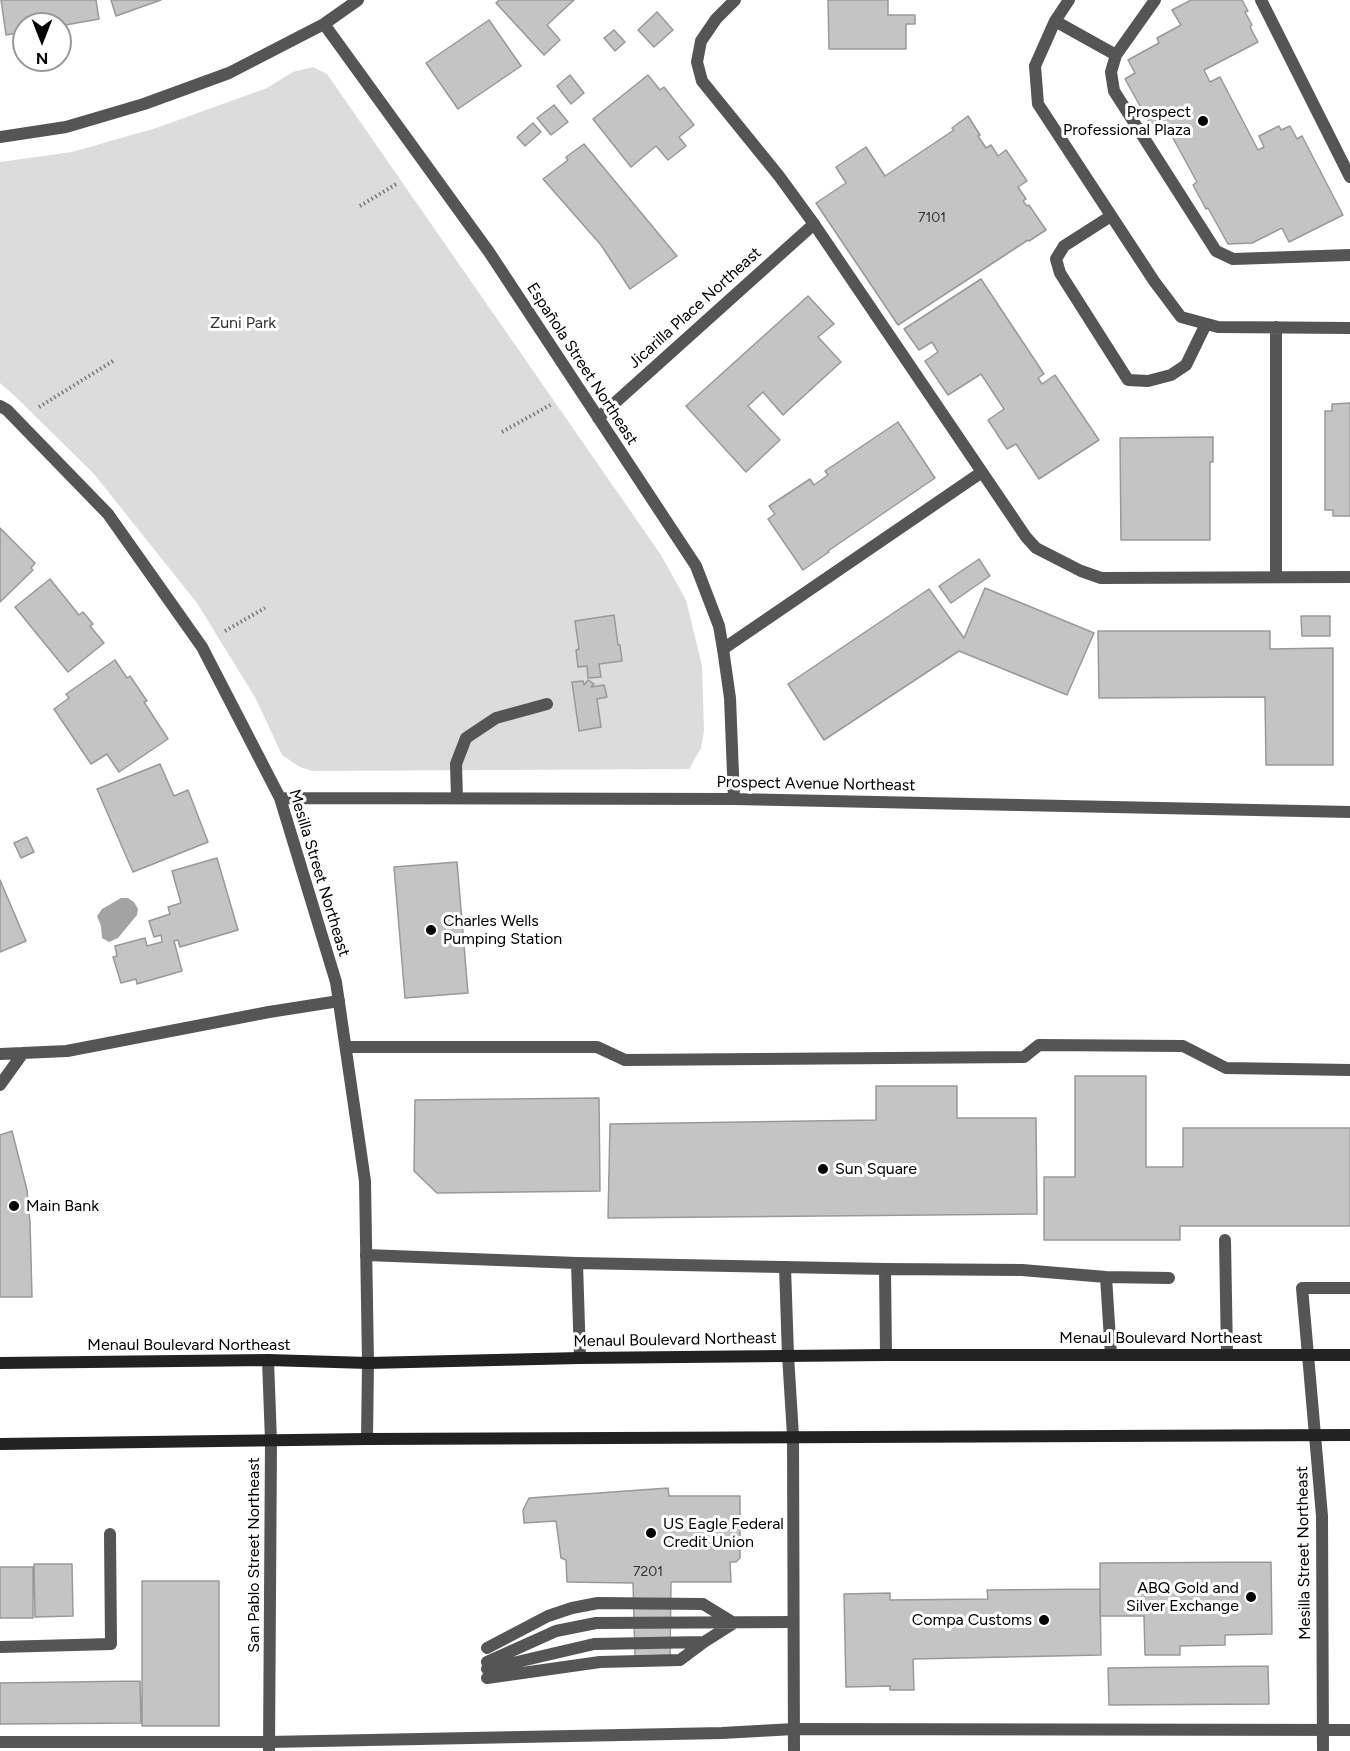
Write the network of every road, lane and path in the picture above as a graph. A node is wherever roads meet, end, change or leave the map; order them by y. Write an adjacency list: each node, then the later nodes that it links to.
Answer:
1 (358, 0): 7 (street)
2 (735, 0): 14 (street)
3 (1069, 0): 6 (street)
4 (1155, 0): 8 (street)
5 (1261, 0): 10 (street)
6 (1055, 21): 8 (street); 13 (street)
7 (324, 24): 9 (street); 23 (street, Española Street Northeast)
8 (1116, 55): 15 (street)
9 (0, 137)
10 (1350, 177)
11 (398, 183): 12 (path)
12 (360, 206)
13 (1111, 216): 16 (street); 16 (street)
14 (814, 224): 23 (street, Jicarilla Place Northeast); 25 (street)
15 (1350, 255)
16 (1206, 324): 17 (street)
17 (1276, 327): 18 (street); 27 (street)
18 (1350, 328)
19 (113, 361): 22 (path)
20 (552, 404): 24 (path)
21 (0, 406): 32 (street, Mesilla Street Northeast)
22 (39, 407)
23 (598, 418): 30 (street, Española Street Northeast)
24 (502, 432)
25 (982, 472): 27 (street); 30 (street)
26 (1350, 576): 27 (street)
27 (1276, 577)
28 (265, 608): 29 (path)
29 (225, 631)
30 (723, 649): 34 (street, Española Street Northeast)
31 (547, 704): 33 (street)
32 (280, 798): 33 (street, Prospect Avenue Northeast); 36 (street, Mesilla Street Northeast)
33 (457, 798): 34 (street, Prospect Avenue Northeast)
34 (734, 799): 35 (street, Prospect Avenue Northeast)
35 (1350, 812)
36 (339, 1001): 37 (street, Mesilla Street Northeast); 38 (street)
37 (346, 1047): 40 (street); 43 (street, Mesilla Street Northeast)
38 (23, 1053): 39 (street); 41 (street)
39 (1, 1056)
40 (1350, 1070)
41 (0, 1085)
42 (1225, 1240): 53 (street)
43 (366, 1255): 44 (street); 59 (street, Mesilla Street Northeast)
44 (577, 1263): 45 (street); 56 (street)
45 (785, 1267): 46 (street); 50 (street)
46 (885, 1269): 47 (street); 51 (street)
47 (1106, 1277): 48 (street); 52 (street)
48 (1170, 1278)
49 (1350, 1288): 54 (street, Mesilla Street Northeast)
50 (788, 1355): 51 (main road, Menaul Boulevard Northeast); 56 (main road, Menaul Boulevard Northeast); 62 (street)
51 (886, 1355): 52 (main road, Menaul Boulevard Northeast)
52 (1111, 1355): 53 (main road, Menaul Boulevard Northeast)
53 (1227, 1355): 54 (main road, Menaul Boulevard Northeast)
54 (1308, 1355): 55 (main road, Menaul Boulevard Northeast); 60 (street, Mesilla Street Northeast)
55 (1350, 1355)
56 (580, 1358): 59 (main road, Menaul Boulevard Northeast)
57 (268, 1360): 58 (main road, Menaul Boulevard Northeast); 59 (main road, Menaul Boulevard Northeast); 64 (street, San Pablo Street Northeast)
58 (0, 1363)
59 (368, 1363): 63 (street, Mesilla Street Northeast)
60 (1316, 1435): 61 (main road); 62 (main road); 74 (street, Mesilla Street Northeast)
61 (1350, 1435)
62 (793, 1436): 63 (main road); 67 (street)
63 (367, 1439): 64 (main road)
64 (271, 1441): 65 (main road); 77 (street, San Pablo Street Northeast)
65 (0, 1444)
66 (110, 1534): 70 (street)
67 (793, 1622): 68 (street); 73 (street)
68 (734, 1623): 69 (street); 71 (street); 72 (street)
69 (704, 1642): 72 (street); 72 (street)
70 (0, 1647)
71 (487, 1648)
72 (487, 1670)
73 (794, 1729): 74 (street); 77 (street); 78 (street)
74 (1323, 1730): 75 (street); 79 (street, Mesilla Street Northeast)
75 (1350, 1730)
76 (0, 1742): 77 (street)
77 (269, 1746)
78 (794, 1751)
79 (1323, 1751)

